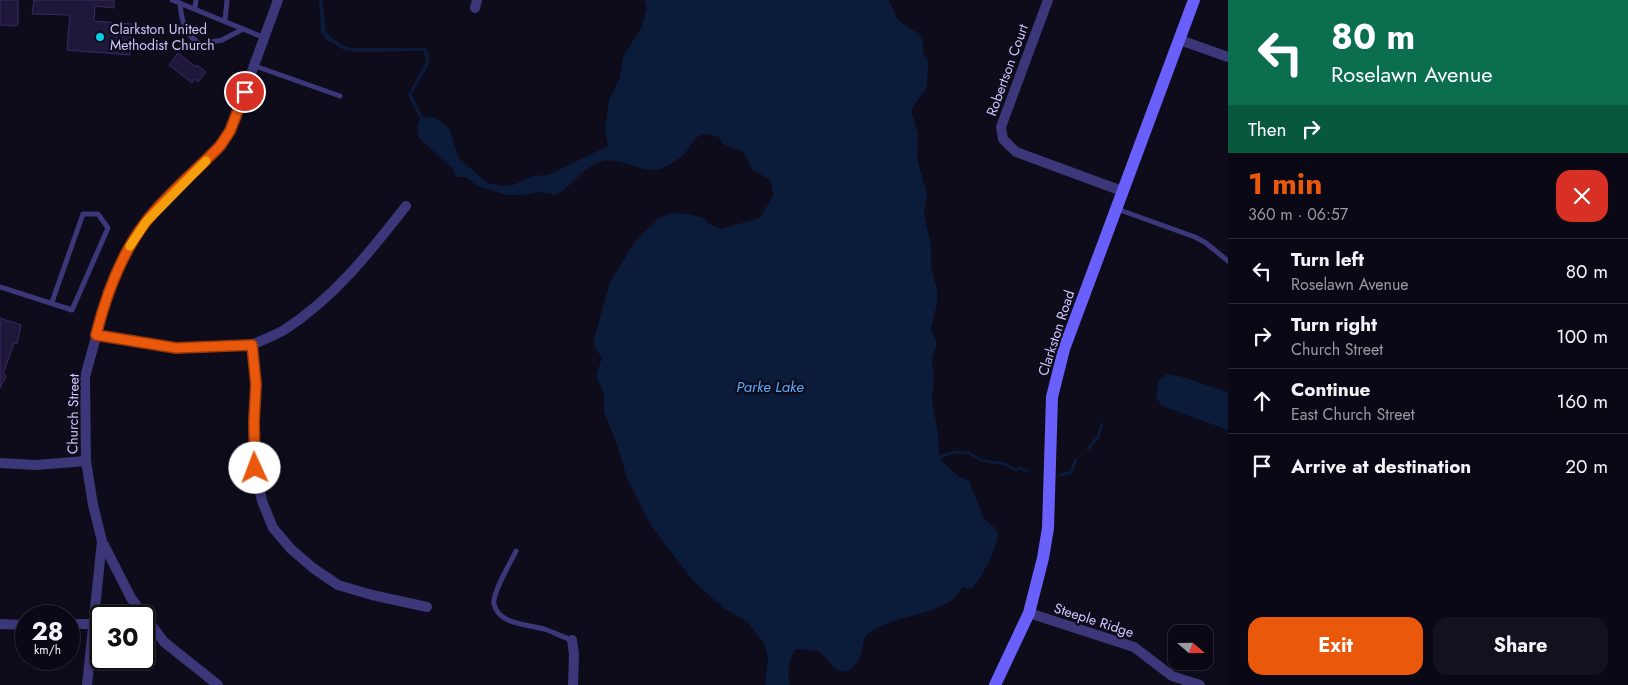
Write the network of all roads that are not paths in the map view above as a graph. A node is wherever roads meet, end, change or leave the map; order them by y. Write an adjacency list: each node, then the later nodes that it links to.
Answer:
1 (172, 0): 7 (lane)
2 (196, 0): 8 (lane)
3 (227, 0): 9 (lane)
4 (278, 0): 11 (street, Church Street)
5 (1048, 0): 16 (street, Robertson Court)
6 (1194, 0): 12 (street, Clarkston Road)
7 (180, 3): 8 (lane); 10 (lane)
8 (195, 8): 9 (lane)
9 (225, 21): 10 (lane)
10 (243, 29): 11 (lane)
11 (265, 38): 14 (street, Church Street)
12 (1180, 40): 13 (street); 16 (street, Clarkston Road)
13 (1228, 57)
14 (255, 66): 15 (lane); 22 (street, Church Street)
15 (340, 96)
16 (1122, 190): 18 (street, Clarkston Road)
17 (406, 206): 23 (street)
18 (1116, 208): 19 (lane); 31 (street, Clarkston Road)
19 (1228, 261)
20 (0, 287): 21 (lane)
21 (52, 302): 21 (lane)
22 (96, 335): 23 (street); 24 (street, Church Street)
23 (252, 345): 30 (street)
24 (86, 461): 25 (street); 26 (street, Church Street)
25 (0, 463)
26 (102, 541): 28 (street, Church Street); 29 (street)
27 (516, 551): 35 (lane)
28 (97, 605)
29 (136, 605)
30 (427, 608)
31 (1029, 613): 37 (street, Steeple Ridge); 41 (street, Clarkston Road)
32 (0, 624): 33 (street)
33 (15, 625)
34 (155, 631): 39 (street)
35 (572, 640): 40 (street)
36 (90, 665): 38 (street, Church Street)
37 (1172, 680): 42 (street, Steeple Ridge)
38 (87, 685)
39 (218, 685)
40 (573, 685)
41 (994, 685)
42 (1200, 685)

